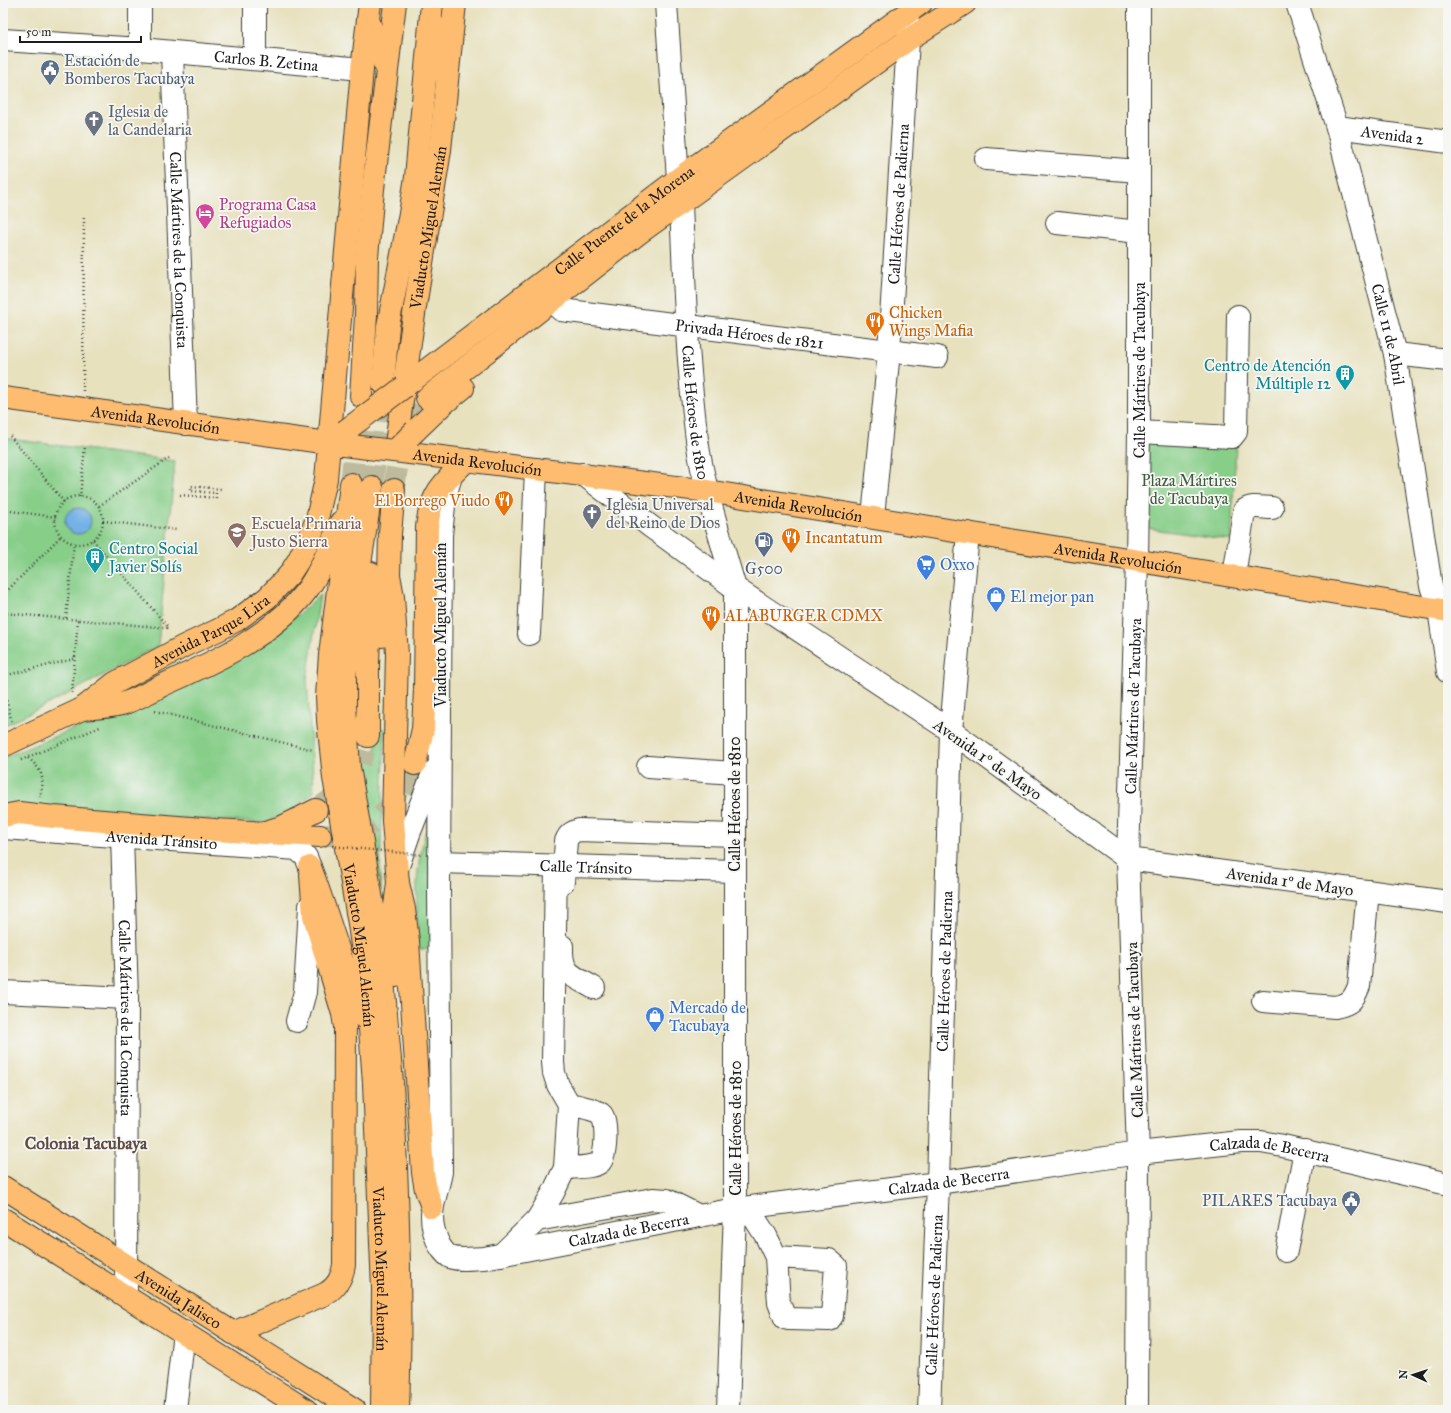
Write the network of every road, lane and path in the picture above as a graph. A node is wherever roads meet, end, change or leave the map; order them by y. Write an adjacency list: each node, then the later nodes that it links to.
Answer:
1 (140, 3): 14 (street)
2 (255, 3): 16 (street)
3 (395, 3): 18 (main road)
4 (455, 3): 19 (main road, Viaducto Miguel Alemán)
5 (666, 3): 24 (street)
6 (965, 3): 12 (main road, Calle Puente de la Morena)
7 (1139, 3): 23 (street, Calle Mártires de Tacubaya)
8 (1296, 3): 20 (street, Calle 11 de Abril)
9 (913, 6): 12 (street, Calle Héroes de Padierna); 24 (main road, Calle Puente de la Morena)
10 (369, 11): 17 (main road); 18 (main road)
11 (432, 11): 19 (main road); 37 (main road, Viaducto Miguel Alemán)
12 (909, 39): 25 (main road, Calle Puente de la Morena); 33 (street, Calle Héroes de Padierna)
13 (3, 40): 14 (street, Carlos B. Zetina)
14 (140, 49): 15 (street, Carlos B. Zetina)
15 (172, 52): 16 (street, Carlos B. Zetina); 42 (street, Calle Mártires de la Conquista)
16 (255, 59): 17 (street, Carlos B. Zetina)
17 (362, 69): 45 (main road)
18 (387, 69): 38 (main road)
19 (447, 80): 37 (main road, Viaducto Miguel Alemán)
20 (1337, 127): 21 (street, Avenida 2); 34 (street, Calle 11 de Abril)
21 (1448, 142)
22 (986, 159): 23 (street)
23 (1139, 171): 28 (street, Calle Mártires de Tacubaya)
24 (678, 179): 37 (main road, Calle Puente de la Morena)
25 (681, 203): 29 (main road, Calle Puente de la Morena); 32 (street, Calle Héroes de 1810)
26 (84, 216): 41 (path)
27 (1057, 223): 28 (street)
28 (1139, 232): 43 (street, Calle Mártires de Tacubaya)
29 (639, 233): 30 (main road, Calle Puente de la Morena); 40 (main road, Calle Puente de la Morena)
30 (561, 310): 32 (street, Privada Héroes de 1821); 47 (main road, Calle Puente de la Morena, bridge)
31 (1238, 316): 43 (street)
32 (686, 325): 33 (street, Privada Héroes de 1821); 55 (street, Calle Héroes de 1810)
33 (889, 351): 35 (street, Privada Héroes de 1821); 64 (street, Calle Héroes de Padierna)
34 (1395, 354): 36 (street); 76 (street, Calle 11 de Abril)
35 (937, 357)
36 (1448, 360)
37 (401, 382): 45 (main road, Calle Puente de la Morena, bridge); 47 (main road, Viaducto Miguel Alemán)
38 (361, 396)
39 (3, 398): 41 (main road, Avenida Revolución)
40 (427, 398)
41 (82, 409): 42 (main road, Avenida Revolución)
42 (186, 424): 45 (main road, Avenida Revolución)
43 (1139, 432): 71 (street, Calle Mártires de Tacubaya)
44 (10, 436): 59 (path)
45 (339, 439): 47 (main road, Avenida Revolución, bridge); 85 (main road, Avenida Parque Lira)
46 (85, 446): 58 (path)
47 (402, 452): 49 (main road, Avenida Revolución)
48 (169, 458): 60 (path)
49 (467, 460): 50 (main road, Avenida Revolución); 52 (main road)
50 (536, 469): 51 (main road, Avenida Revolución); 80 (street)
51 (584, 474): 55 (main road, Avenida Revolución); 74 (street, Avenida 1º de Mayo)
52 (451, 475): 91 (street, Viaducto Miguel Alemán); 92 (main road)
53 (221, 489): 57 (path)
54 (394, 490): 72 (main road)
55 (707, 491): 64 (main road, Avenida Revolución); 74 (street, Calle Héroes de 1810)
56 (360, 494): 72 (main road); 85 (main road); 90 (main road, Viaducto Miguel Alemán); 116 (main road, Viaducto Miguel Alemán)
57 (180, 495)
58 (80, 496): 59 (path); 60 (path)
59 (64, 502): 63 (path)
60 (99, 506): 65 (path)
61 (1272, 508): 73 (street)
62 (3, 510): 63 (path)
63 (56, 517): 68 (path)
64 (874, 517): 67 (main road, Avenida Revolución)
65 (103, 521): 66 (path); 69 (path)
66 (177, 530)
67 (968, 533): 71 (main road, Avenida Revolución); 88 (street, Calle Héroes de Padierna)
68 (61, 536): 70 (path); 75 (path)
69 (93, 540): 70 (path); 79 (path)
70 (74, 543): 78 (path)
71 (1137, 560): 73 (main road, Avenida Revolución); 102 (street, Calle Mártires de Tacubaya)
72 (389, 575): 106 (main road, Viaducto Miguel Alemán)
73 (1234, 576): 76 (main road, Avenida Revolución)
74 (734, 588): 88 (street, Avenida 1º de Mayo); 94 (street, Calle Héroes de 1810)
75 (3, 595)
76 (1443, 610): 82 (street, Calle 11 de Abril)
77 (3, 612): 78 (path)
78 (66, 618): 79 (path)
79 (78, 619): 81 (path)
80 (529, 634)
81 (74, 659): 83 (path); 85 (path)
82 (1448, 672)
83 (3, 676)
84 (3, 685): 89 (path)
85 (77, 700): 89 (main road, Avenida Parque Lira)
86 (153, 711): 90 (path)
87 (102, 726): 89 (path)
88 (951, 732): 102 (street, Avenida 1º de Mayo); 122 (street, Calle Héroes de Padierna)
89 (16, 752): 96 (path)
90 (331, 755): 115 (main road, Viaducto Miguel Alemán)
91 (439, 755): 101 (street, Viaducto Miguel Alemán); 106 (street)
92 (415, 764)
93 (648, 767): 94 (street)
94 (734, 773): 98 (street, Calle Héroes de 1810)
95 (316, 810): 97 (main road)
96 (8, 819): 97 (main road); 99 (street, Avenida Tránsito)
97 (265, 832): 100 (main road)
98 (734, 835): 103 (street); 105 (street, Calle Héroes de 1810)
99 (122, 836): 104 (street, Avenida Tránsito); 112 (street, Calle Mártires de la Conquista)
100 (326, 841): 101 (path, bridge)
101 (431, 858): 103 (street, Calle Tránsito); 125 (street, Viaducto Miguel Alemán)
102 (1128, 859): 108 (street, Avenida 1º de Mayo); 120 (street, Calle Mártires de Tacubaya)
103 (560, 866): 105 (street, Calle Tránsito); 110 (street); 118 (street)
104 (310, 867): 107 (main road, Viaducto Miguel Alemán); 115 (main road)
105 (734, 871): 126 (street, Calle Héroes de 1810)
106 (397, 876): 116 (main road); 125 (main road, Viaducto Miguel Alemán)
107 (311, 891): 114 (street); 137 (main road, Viaducto Miguel Alemán)
108 (1368, 891): 109 (street, Avenida 1º de Mayo); 113 (street)
109 (1448, 902)
110 (594, 988)
111 (3, 992): 112 (street)
112 (127, 998): 134 (street, Calle Mártires de la Conquista)
113 (1263, 1001)
114 (298, 1021)
115 (370, 1034): 117 (main road, Viaducto Miguel Alemán)
116 (390, 1057): 117 (main road, Viaducto Miguel Alemán)
117 (383, 1083): 141 (main road, Viaducto Miguel Alemán, bridge); 142 (main road, Viaducto Miguel Alemán, bridge)
118 (569, 1104): 121 (street); 121 (street)
119 (1305, 1150): 120 (street, Calzada de Becerra); 123 (street, Calzada de Becerra); 130 (street)
120 (1138, 1153): 122 (street, Calzada de Becerra); 145 (street, Calle Mártires de Tacubaya)
121 (565, 1168): 129 (street)
122 (938, 1183): 126 (street, Calzada de Becerra); 144 (street, Calle Héroes de Padierna)
123 (1448, 1184)
124 (3, 1187): 134 (main road, Avenida Jalisco)
125 (432, 1207): 132 (street, Viaducto Miguel Alemán)
126 (741, 1208): 127 (street, Calzada de Becerra); 133 (street); 143 (street, Calle Héroes de 1810)
127 (699, 1216): 129 (street); 131 (street, Calzada de Becerra)
128 (3, 1219): 135 (main road, Avenida Jalisco)
129 (537, 1220): 131 (street)
130 (1286, 1251)
131 (501, 1255): 132 (street, Calzada de Becerra)
132 (450, 1256)
133 (776, 1257)
134 (126, 1265): 135 (street, Calle Mártires de la Conquista); 137 (main road, Avenida Jalisco)
135 (126, 1296): 136 (main road, Avenida Jalisco)
136 (184, 1332): 138 (street); 139 (main road, Avenida Jalisco)
137 (233, 1333): 140 (main road, Avenida Jalisco)
138 (175, 1410)
139 (306, 1410)
140 (355, 1410)
141 (382, 1410)
142 (398, 1410)
143 (728, 1410)
144 (929, 1410)
145 (1137, 1410)

